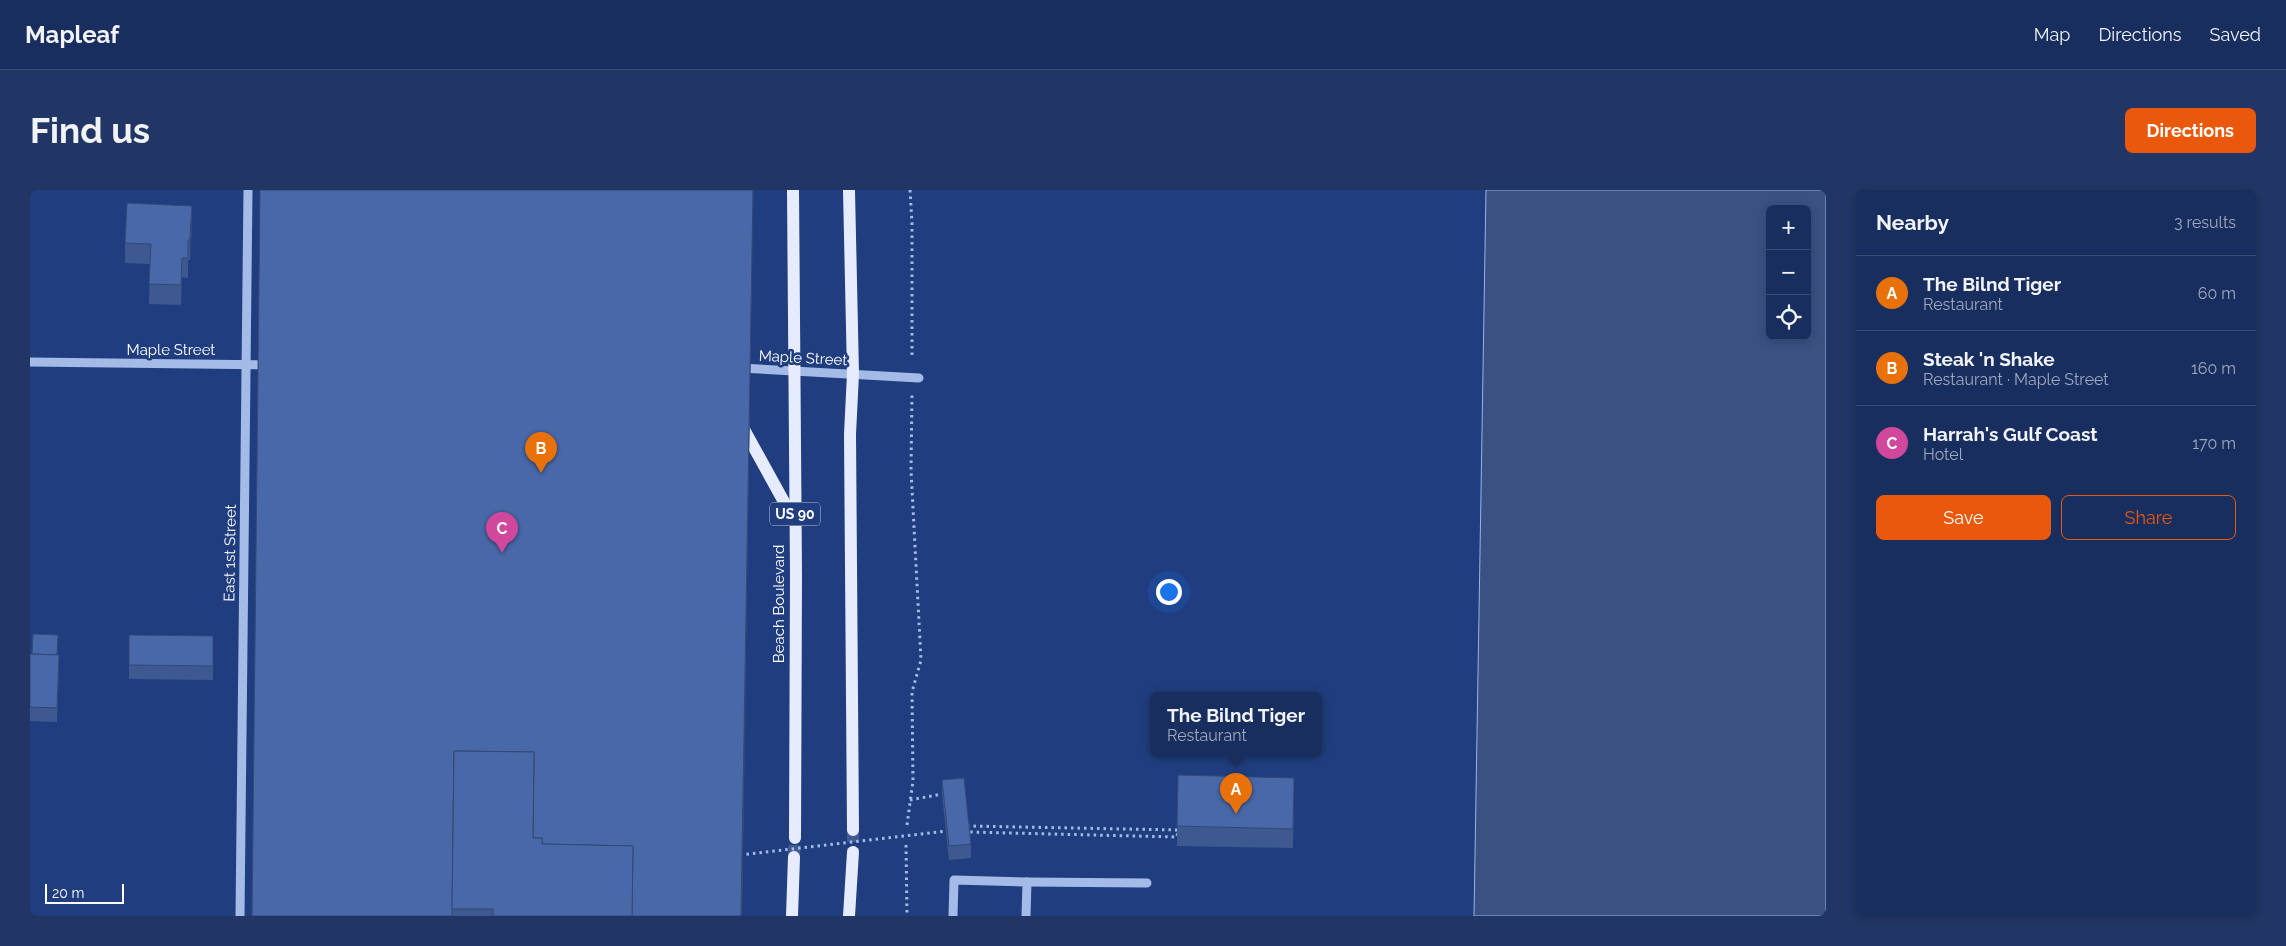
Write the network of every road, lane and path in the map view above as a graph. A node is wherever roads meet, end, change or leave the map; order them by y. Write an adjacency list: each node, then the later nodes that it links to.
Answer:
1 (248, 190): 7 (street, East 1st Street)
2 (792, 190): 10 (main road, Beach Boulevard / US 90)
3 (849, 190): 11 (main road)
4 (910, 190): 5 (path)
5 (912, 360)
6 (30, 362): 7 (street, Maple Street)
7 (246, 364): 8 (street, Maple Street); 29 (street, East 1st Street)
8 (284, 365)
9 (728, 368): 10 (street, Maple Street)
10 (794, 370): 11 (street, Maple Street); 15 (main road, Beach Boulevard / US 90)
11 (853, 374): 12 (street, Maple Street); 20 (main road)
12 (919, 378)
13 (912, 407): 17 (path)
14 (733, 413): 15 (main road)
15 (795, 521): 22 (main road, Beach Boulevard / US 90)
16 (942, 794): 17 (path)
17 (910, 800): 18 (path)
18 (907, 825)
19 (968, 826): 19 (path)
20 (852, 830)
21 (946, 831): 25 (path, bridge)
22 (795, 838)
23 (906, 845): 32 (path)
24 (853, 852): 31 (main road)
25 (733, 856)
26 (794, 858): 30 (main road)
27 (1027, 882): 28 (street); 33 (street); 34 (street)
28 (1147, 883)
29 (240, 916)
30 (792, 916)
31 (849, 916)
32 (907, 916)
33 (953, 916)
34 (1026, 916)

